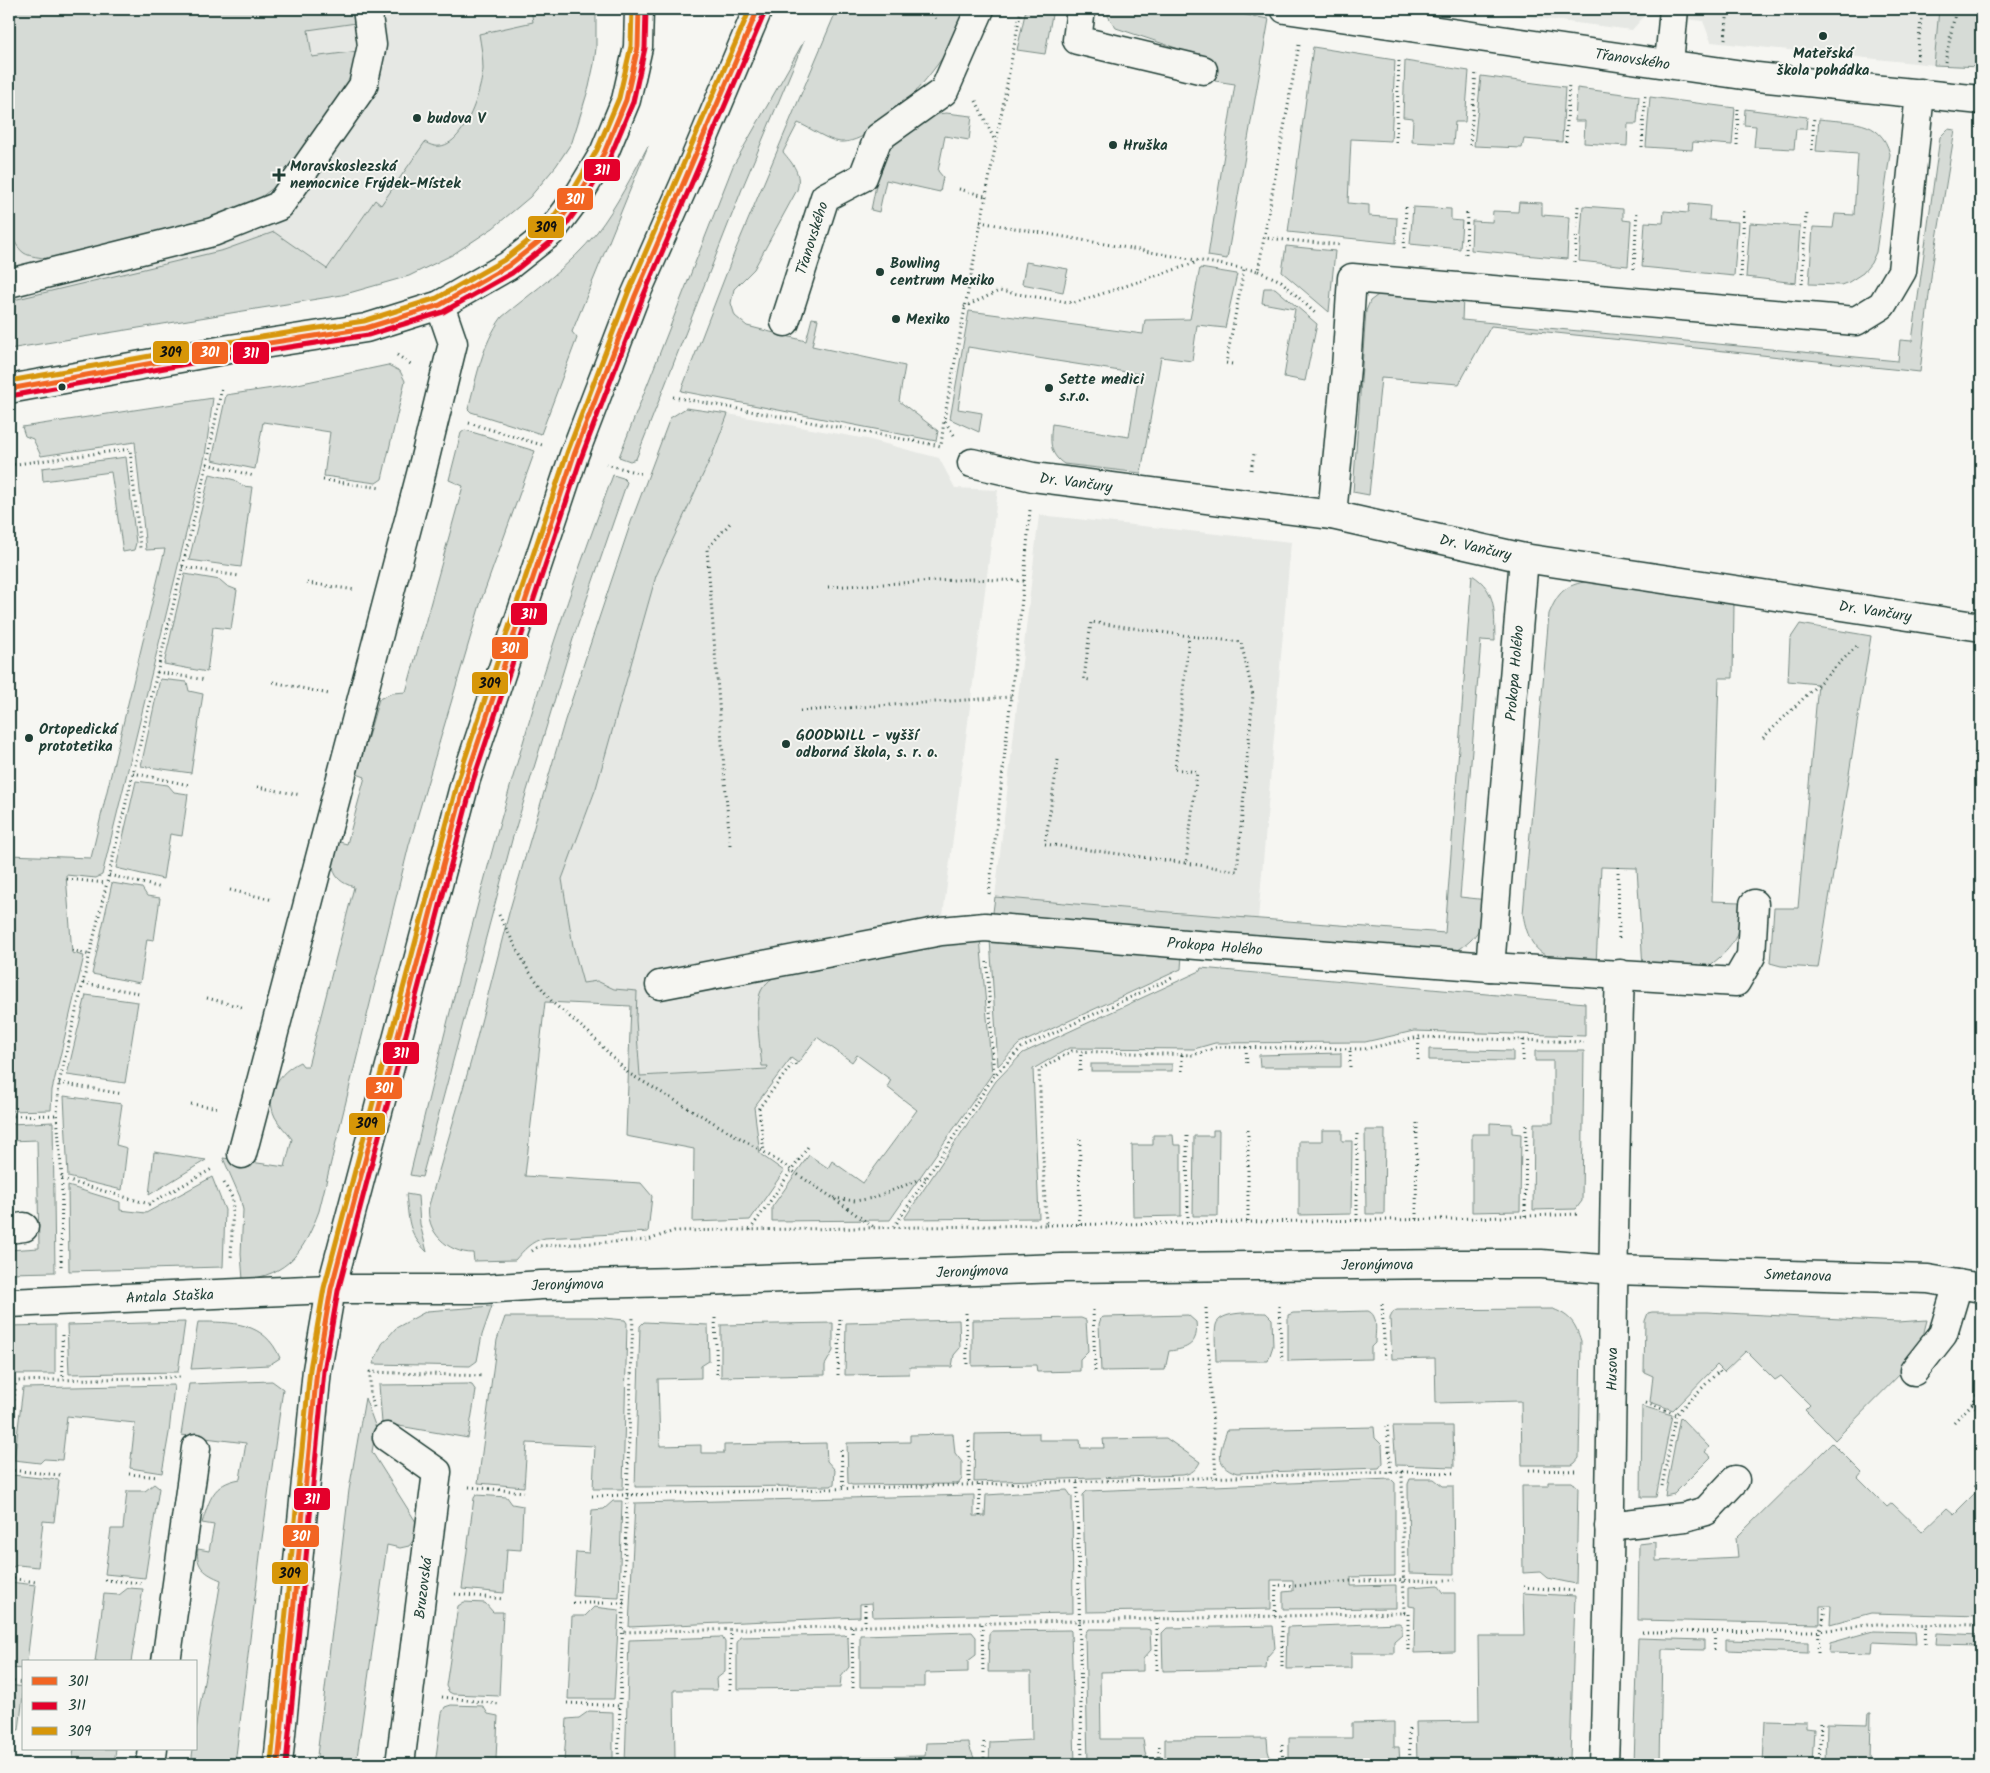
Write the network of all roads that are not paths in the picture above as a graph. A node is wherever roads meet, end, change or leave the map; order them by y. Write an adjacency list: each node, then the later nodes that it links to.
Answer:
1 (367, 9): 12 (street)
2 (639, 9): 13 (street)
3 (758, 9): 27 (street)
4 (980, 9): 14 (street, Třanovského)
5 (1081, 9): 9 (street)
6 (1674, 9): 8 (street)
7 (1295, 11): 8 (street, Třanovského)
8 (1669, 63): 10 (street, Třanovského)
9 (1203, 70)
10 (1920, 93): 11 (street, Třanovského); 17 (street)
11 (1981, 100)
12 (13, 282)
13 (440, 305): 15 (street); 24 (street)
14 (785, 322)
15 (9, 388)
16 (972, 463): 17 (street, Dr. Vančury)
17 (1332, 515): 18 (street, Dr. Vančury)
18 (1524, 558): 19 (street, Dr. Vančury); 21 (street, Prokopa Holého)
19 (1981, 627)
20 (1754, 904): 22 (street, Prokopa Holého)
21 (1490, 967): 22 (street, Prokopa Holého); 23 (street, Prokopa Holého)
22 (1620, 974): 25 (street, Husova)
23 (660, 985)
24 (242, 1154)
25 (1613, 1270): 26 (street, Smetanova); 27 (street, Jeronýmova); 33 (street, Husova)
26 (1970, 1286): 29 (street)
27 (331, 1289): 28 (street, Antala Staška); 37 (street)
28 (9, 1303)
29 (1914, 1371)
30 (387, 1437): 38 (street, Bruzovská)
31 (196, 1448): 34 (street)
32 (1735, 1480): 33 (street)
33 (1609, 1526): 39 (street, Husova)
34 (166, 1660)
35 (153, 1750): 36 (street)
36 (151, 1764)
37 (278, 1764)
38 (400, 1764)
39 (1604, 1764)

